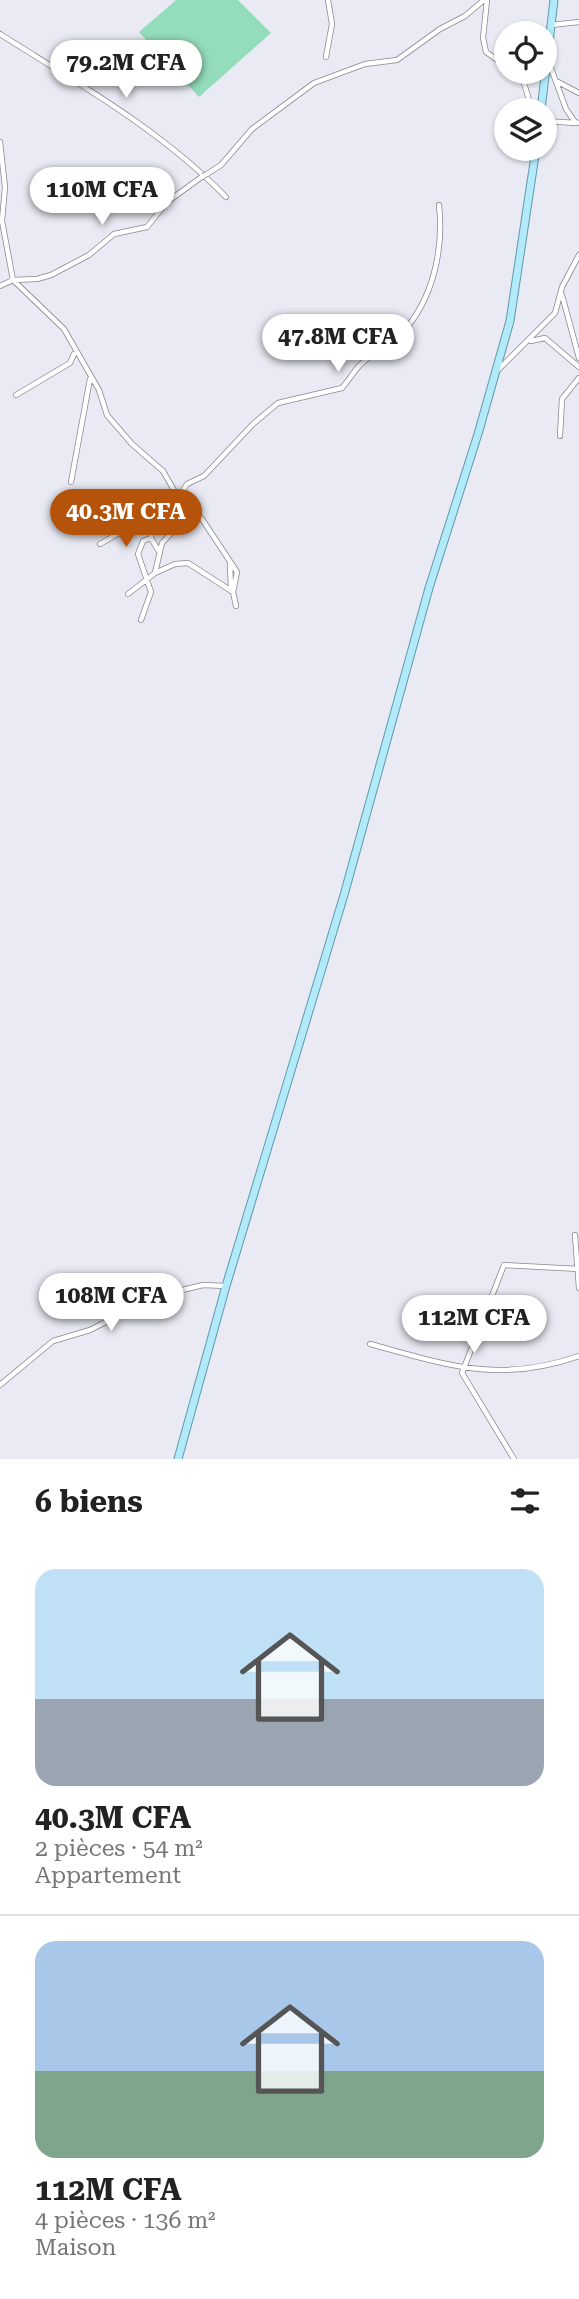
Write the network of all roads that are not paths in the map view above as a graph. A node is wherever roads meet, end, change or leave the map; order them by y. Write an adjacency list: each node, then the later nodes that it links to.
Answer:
1 (328, 0): 8 (street)
2 (486, 0): 9 (street); 19 (street)
3 (554, 0): 4 (main road)
4 (551, 21)
5 (579, 22): 6 (street)
6 (557, 24)
7 (0, 34): 16 (street)
8 (326, 57)
9 (494, 58)
10 (557, 82): 11 (street); 13 (street)
11 (579, 93)
12 (557, 122): 13 (street)
13 (578, 123)
14 (0, 142): 19 (street)
15 (534, 161): 26 (main road)
16 (226, 197)
17 (439, 205): 32 (street)
18 (579, 255): 21 (street)
19 (13, 280): 20 (street); 23 (street)
20 (0, 286)
21 (562, 287): 22 (street); 24 (street)
22 (530, 340): 25 (street); 26 (street)
23 (75, 353): 28 (street); 29 (street)
24 (579, 359)
25 (579, 367)
26 (496, 372): 46 (main road)
27 (579, 377): 30 (street)
28 (90, 378): 31 (street); 32 (street)
29 (16, 395)
30 (560, 436)
31 (71, 482)
32 (175, 492): 33 (street)
33 (184, 500): 34 (street); 37 (street); 40 (street)
34 (153, 515): 35 (street); 36 (street)
35 (151, 538): 37 (street); 39 (street)
36 (100, 544)
37 (159, 552): 38 (street)
38 (155, 573): 39 (street); 40 (street)
39 (148, 576): 41 (street); 43 (street)
40 (232, 592): 42 (street)
41 (128, 594)
42 (236, 606)
43 (141, 620)
44 (575, 1235): 45 (street)
45 (578, 1269): 47 (street); 50 (street)
46 (226, 1286): 51 (street); 52 (main road)
47 (579, 1288)
48 (370, 1344): 50 (street)
49 (579, 1356): 50 (street)
50 (465, 1367): 53 (street)
51 (0, 1385)
52 (178, 1459)
53 (514, 1459)

